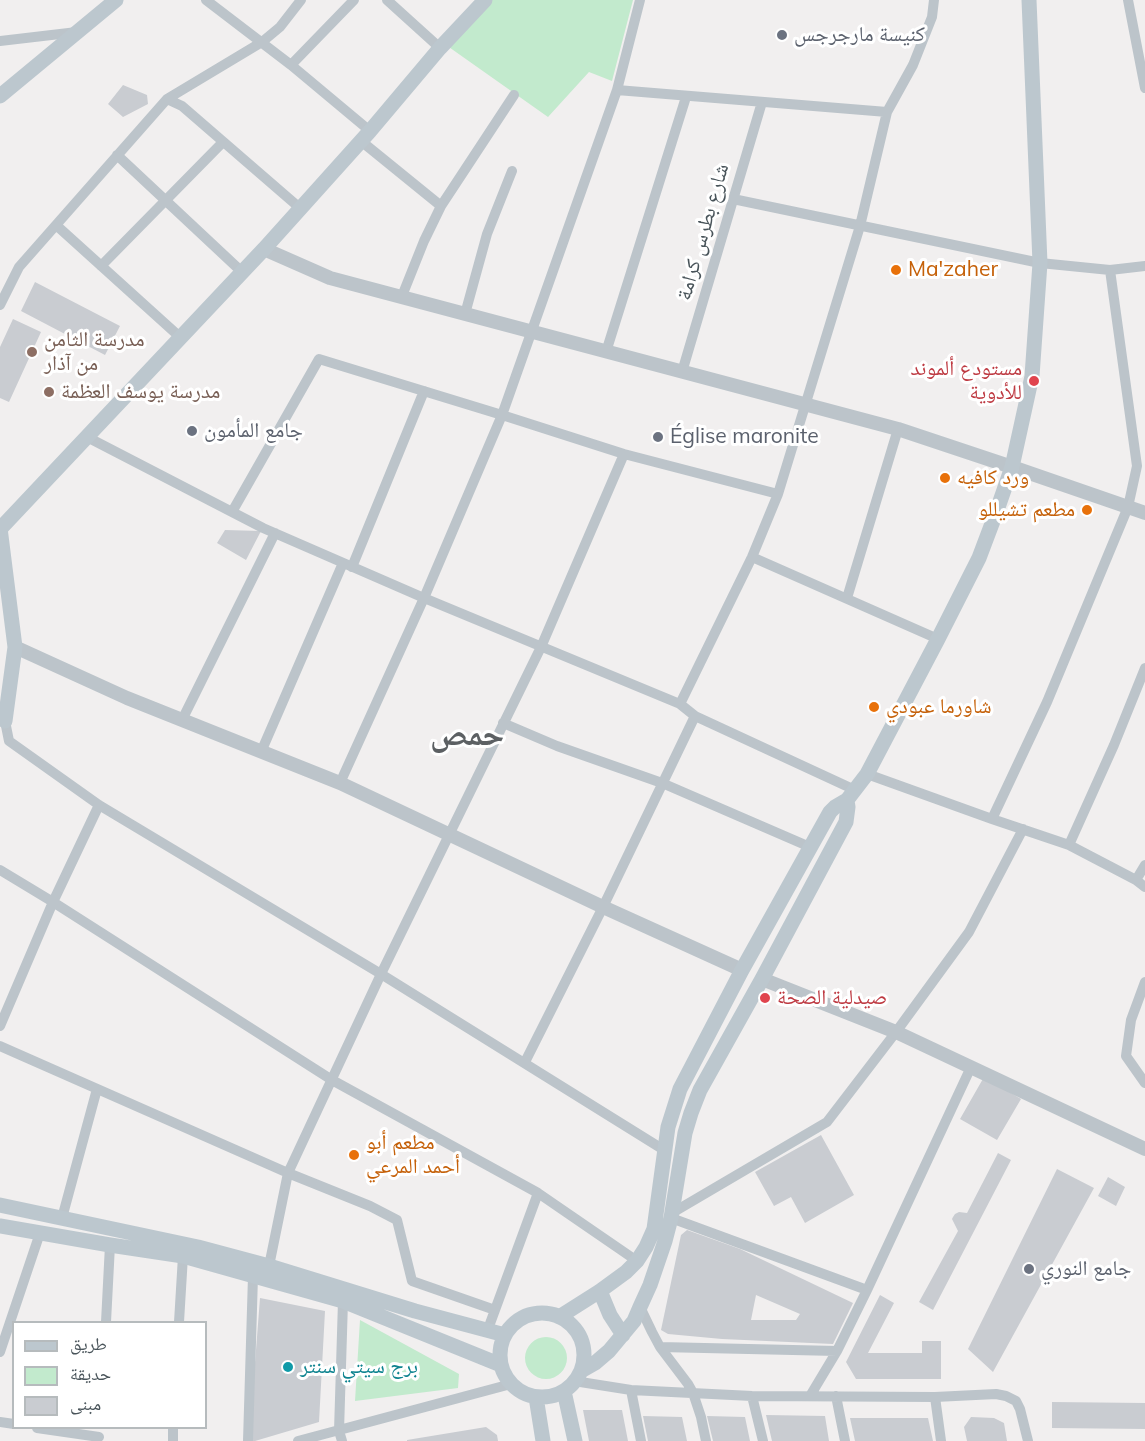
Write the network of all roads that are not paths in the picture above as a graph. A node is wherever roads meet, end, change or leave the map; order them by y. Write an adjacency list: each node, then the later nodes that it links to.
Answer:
1 (116, 0): 11 (main road)
2 (207, 0): 13 (street)
3 (301, 0): 13 (street)
4 (354, 0): 15 (street)
5 (387, 0): 14 (street)
6 (485, 0): 14 (main road)
7 (640, 0): 17 (street)
8 (934, 0): 23 (street)
9 (1029, 0): 35 (main road)
10 (1128, 0): 16 (street)
11 (77, 32): 12 (street); 19 (main road)
12 (0, 40)
13 (262, 42): 15 (street); 21 (street)
14 (440, 48): 24 (main road)
15 (291, 64): 24 (street)
16 (1145, 88)
17 (617, 90): 20 (street); 43 (street)
18 (514, 95): 30 (street)
19 (0, 96)
20 (686, 97): 22 (street); 45 (street)
21 (167, 99): 25 (street); 26 (street)
22 (762, 102): 23 (street); 28 (street, شارع بطرس كرامة)
23 (887, 112): 33 (street)
24 (365, 136): 30 (street); 31 (main road)
25 (223, 142): 29 (street); 31 (street)
26 (117, 155): 29 (street); 32 (street)
27 (512, 171): 42 (street)
28 (733, 199): 33 (street); 46 (street, شارع بطرس كرامة)
29 (166, 200): 36 (street); 39 (street)
30 (441, 206): 40 (street)
31 (301, 209): 34 (main road)
32 (56, 225): 36 (street); 41 (street)
33 (860, 226): 35 (street); 48 (street)
34 (264, 249): 39 (main road); 40 (street)
35 (1040, 263): 38 (street); 53 (main road)
36 (101, 266): 44 (street)
37 (1145, 266): 38 (street)
38 (1110, 270): 55 (street)
39 (242, 272): 44 (main road)
40 (402, 296): 42 (street)
41 (0, 305)
42 (465, 314): 43 (street)
43 (531, 332): 45 (street); 49 (street)
44 (181, 338): 51 (main road)
45 (606, 352): 46 (street)
46 (682, 372): 48 (street)
47 (424, 391): 49 (street); 56 (street); 62 (street)
48 (804, 404): 50 (street); 54 (street)
49 (502, 415): 52 (street); 63 (street)
50 (898, 429): 53 (street); 64 (street)
51 (87, 437): 56 (street); 58 (main road)
52 (624, 454): 54 (street); 67 (street)
53 (1012, 467): 55 (street); 65 (main road)
54 (778, 494): 61 (street)
55 (1128, 507): 57 (street); 80 (street)
56 (232, 512): 59 (street)
57 (1145, 513)
58 (0, 528): 60 (main road)
59 (275, 533): 62 (street); 72 (street)
60 (2, 547): 66 (main road)
61 (752, 557): 64 (street); 69 (street)
62 (347, 565): 63 (street); 74 (street)
63 (424, 598): 67 (street); 76 (street)
64 (847, 598): 65 (street)
65 (938, 639): 75 (main road)
66 (15, 647): 71 (main road); 72 (street)
67 (541, 647): 69 (street); 73 (street)
68 (1145, 668): 83 (street)
69 (680, 704): 70 (street)
70 (695, 716): 77 (street); 78 (street)
71 (2, 720): 79 (street)
72 (182, 720): 74 (street)
73 (503, 723): 77 (street); 82 (street)
74 (261, 752): 76 (street)
75 (867, 774): 78 (main road); 80 (street)
76 (340, 783): 82 (street)
77 (662, 783): 84 (street); 89 (street)
78 (851, 795): 84 (main road); 92 (main road)
79 (99, 805): 88 (street); 91 (street)
80 (992, 819): 81 (street)
81 (1023, 829): 83 (street); 95 (street)
82 (449, 835): 89 (street); 91 (street)
83 (1070, 845): 87 (street)
84 (810, 847): 90 (main road)
85 (1145, 865): 87 (street)
86 (0, 870): 88 (street)
87 (1141, 884)
88 (53, 902): 94 (street); 99 (street)
89 (603, 907): 90 (street); 97 (street)
90 (742, 970): 103 (main road)
91 (381, 974): 97 (street); 99 (street)
92 (762, 979): 95 (street); 107 (main road)
93 (1145, 982): 100 (street)
94 (0, 1026)
95 (896, 1032): 98 (street); 107 (street)
96 (0, 1046): 101 (street)
97 (525, 1062): 103 (street)
98 (971, 1067): 102 (street); 116 (street)
99 (332, 1080): 104 (street); 105 (street)
100 (1145, 1083)
101 (97, 1089): 104 (street); 108 (street)
102 (1145, 1149)
103 (664, 1150): 113 (main road)
104 (288, 1173): 114 (street); 120 (street)
105 (538, 1193): 113 (street); 120 (street)
106 (0, 1205): 108 (main road)
107 (671, 1215): 116 (street); 119 (main road)
108 (62, 1218): 114 (main road)
109 (0, 1226): 110 (main road)
110 (40, 1233): 111 (main road); 129 (street)
111 (110, 1245): 112 (main road); 122 (street)
112 (183, 1256): 115 (main road); 123 (street)
113 (637, 1261): 117 (main road)
114 (269, 1266): 124 (main road)
115 (254, 1276): 118 (main road); 143 (street)
116 (867, 1290): 128 (street)
117 (600, 1291): 121 (main road); 126 (main road)
118 (343, 1301): 130 (main road); 142 (street)
119 (640, 1307): 126 (main road); 127 (street)
120 (495, 1310): 124 (street)
121 (560, 1317): 125 (main road); 131 (main road)
122 (106, 1321)
123 (179, 1321)
124 (488, 1329): 125 (main road)
125 (506, 1335): 130 (main road)
126 (623, 1335): 131 (main road)
127 (660, 1347): 128 (street); 134 (street)
128 (837, 1351): 136 (street)
129 (0, 1352)
130 (501, 1365): 132 (main road)
131 (573, 1381): 133 (street); 138 (main road); 146 (main road)
132 (511, 1384): 138 (main road); 142 (street)
133 (631, 1390): 134 (street); 147 (street)
134 (693, 1393): 135 (street); 148 (street)
135 (752, 1396): 136 (street); 149 (street)
136 (810, 1396): 137 (street)
137 (836, 1396): 139 (street); 150 (street)
138 (536, 1397): 145 (main road)
139 (935, 1397): 151 (street); 152 (street)
140 (46, 1429): 141 (street)
141 (99, 1435)
142 (341, 1436): 144 (street)
143 (248, 1441)
144 (298, 1441)
145 (543, 1441)
146 (575, 1441)
147 (641, 1441)
148 (706, 1441)
149 (763, 1441)
150 (845, 1441)
151 (941, 1441)
152 (1028, 1441)

